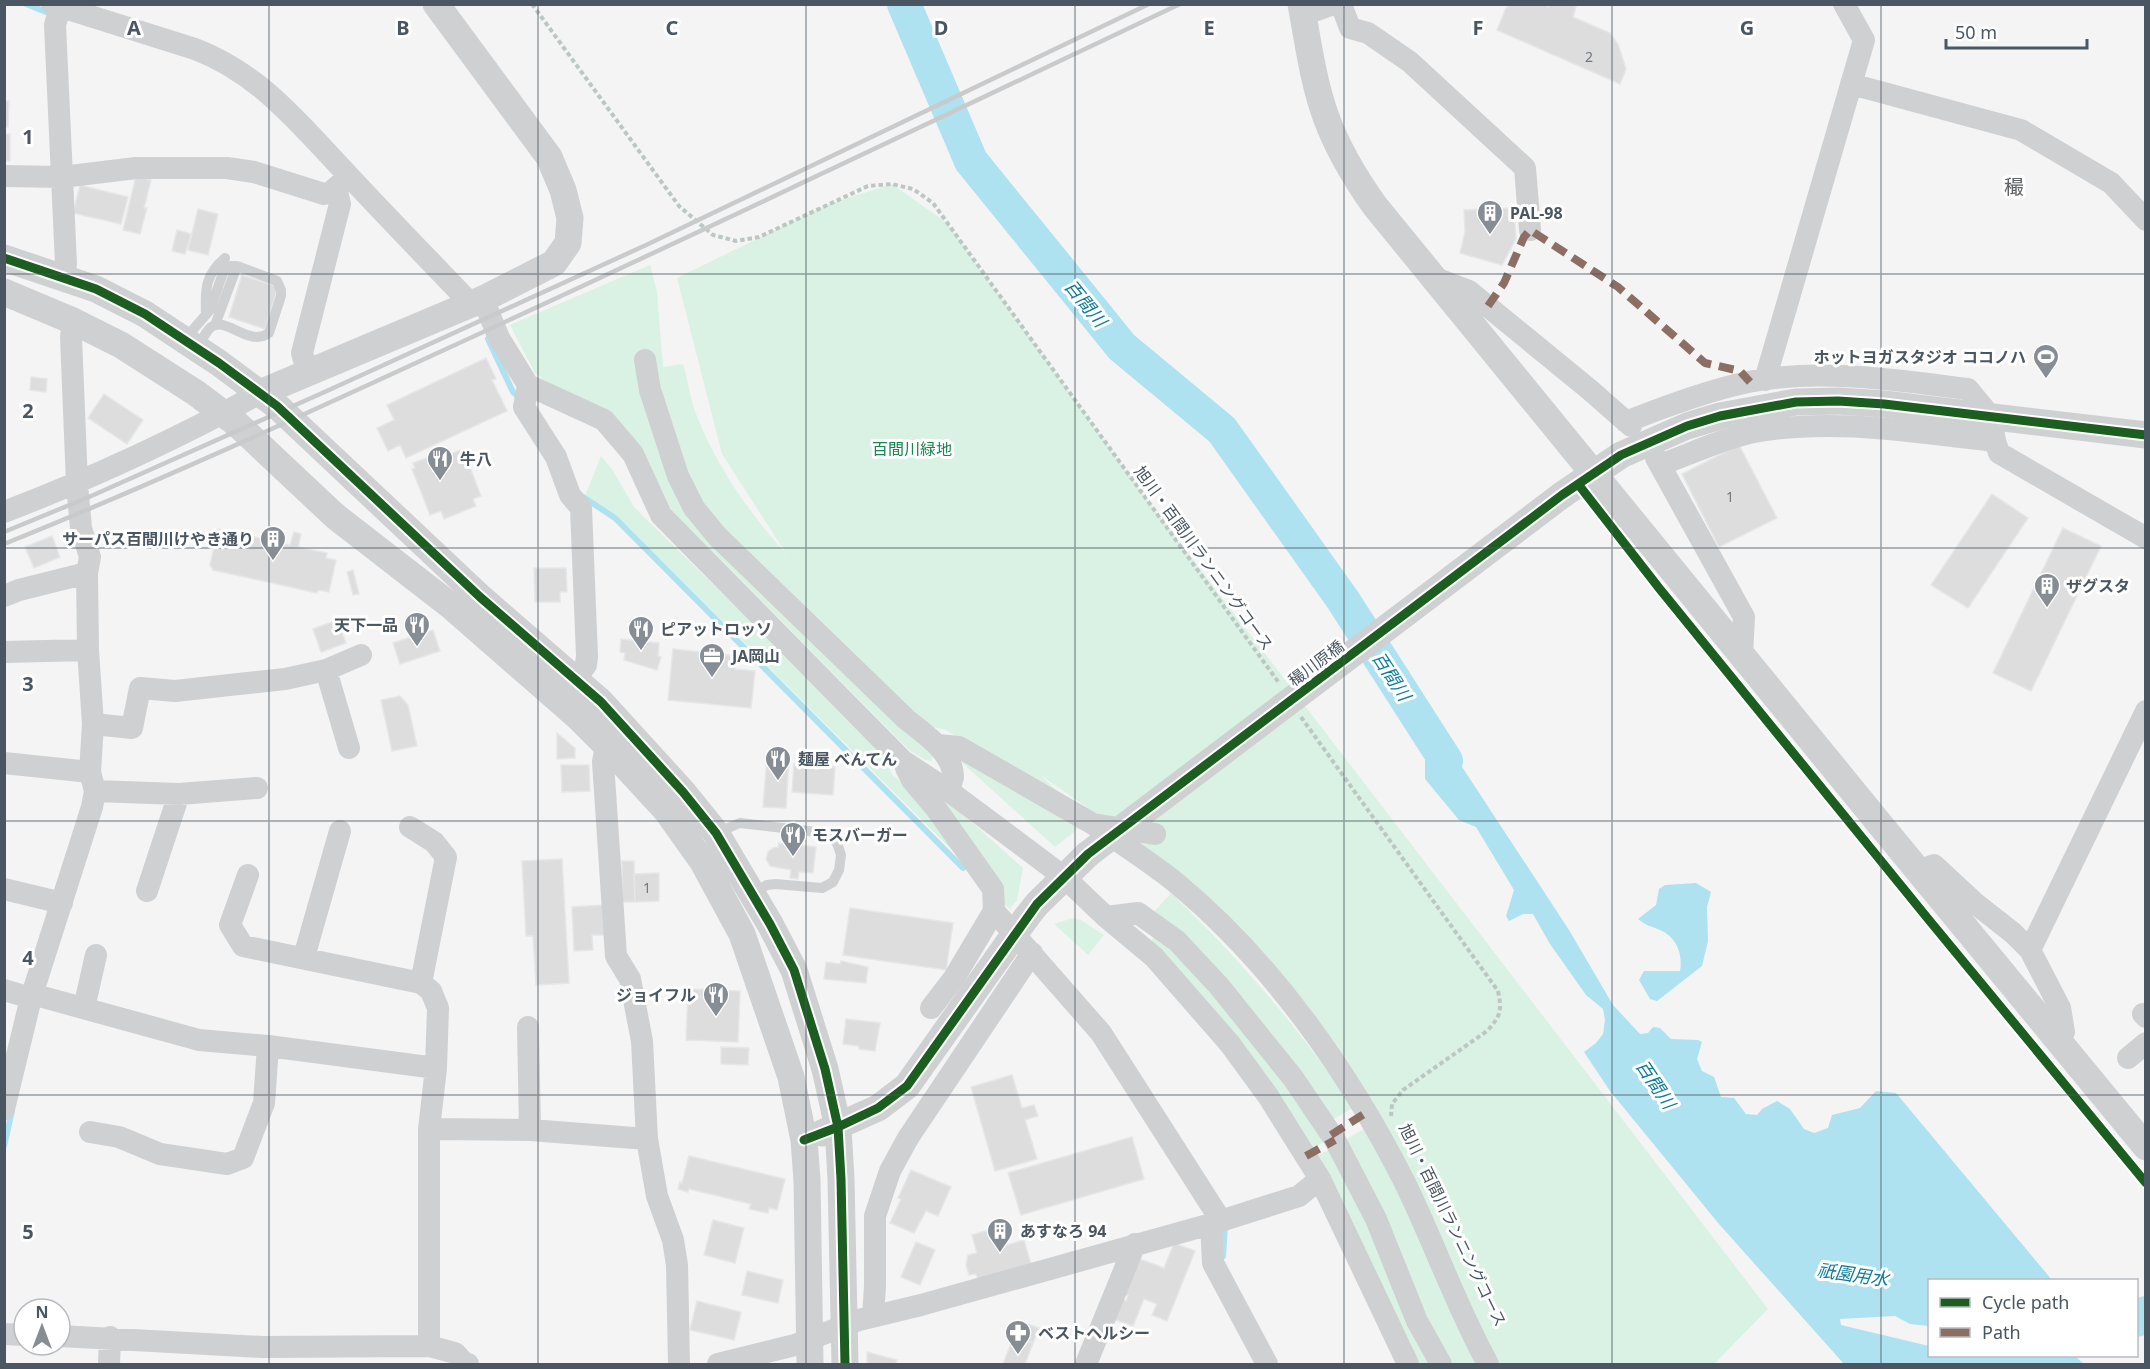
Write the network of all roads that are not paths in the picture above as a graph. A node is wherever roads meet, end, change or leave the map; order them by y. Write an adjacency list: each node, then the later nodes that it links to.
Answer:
1 (436, 4): 19 (street)
2 (1334, 4): 6 (street)
3 (1341, 4): 12 (street)
4 (1844, 4): 7 (street)
5 (58, 10): 9 (street); 10 (street)
6 (1302, 10): 16 (street)
7 (1851, 84): 11 (street); 26 (street)
8 (4, 176): 9 (street)
9 (62, 177): 10 (street); 17 (street)
10 (343, 182): 19 (street); 25 (street)
11 (2145, 220)
12 (1530, 230)
13 (4, 258): 17 (street)
14 (225, 258): 20 (lane)
15 (237, 266): 20 (lane); 22 (lane); 22 (lane)
16 (1430, 276): 26 (street); 32 (street)
17 (63, 278): 23 (street)
18 (4, 292): 21 (street)
19 (477, 302): 25 (street); 28 (street)
20 (206, 314): 23 (lane)
21 (73, 321): 29 (street); 33 (street)
22 (215, 326): 23 (lane)
23 (190, 344): 27 (street)
24 (645, 360): 47 (street)
25 (308, 374): 27 (street)
26 (1765, 380): 30 (street)
27 (260, 393): 29 (street); 43 (street)
28 (526, 397): 43 (street); 49 (street)
29 (223, 414): 33 (street); 46 (street)
30 (1993, 429): 31 (street, 穝川原橋); 32 (street, 穝川原橋); 35 (street); 41 (street)
31 (2145, 435)
32 (1594, 474): 41 (street); 62 (street, 穝川原橋, bridge)
33 (77, 484): 34 (street); 36 (street)
34 (4, 512)
35 (2145, 538)
36 (87, 573): 37 (street); 38 (street)
37 (4, 596)
38 (88, 650): 39 (street); 45 (street)
39 (4, 652)
40 (361, 655): 42 (street)
41 (1742, 655): 60 (street)
42 (326, 670): 45 (street); 48 (street)
43 (575, 679): 58 (street)
44 (2145, 711): 69 (street)
45 (93, 724): 51 (street)
46 (606, 745): 89 (street); 90 (street)
47 (938, 745): 53 (street); 55 (street)
48 (349, 748)
49 (903, 761): 53 (street); 67 (street)
50 (4, 762): 51 (street)
51 (92, 782): 54 (street); 66 (street)
52 (257, 788): 54 (street)
53 (949, 791): 62 (street)
54 (179, 794): 64 (street)
55 (1093, 824): 59 (street); 112 (street)
56 (410, 827): 73 (street)
57 (340, 831): 72 (street)
58 (716, 833): 65 (street); 65 (lane)
59 (1155, 834)
60 (1918, 871): 69 (street); 79 (street)
61 (248, 875): 72 (street)
62 (1064, 877): 68 (street); 85 (street, 穝川原橋, bridge)
63 (4, 889): 66 (street)
64 (147, 891)
65 (752, 893): 85 (street)
66 (62, 903): 75 (street)
67 (994, 911): 70 (street); 77 (street)
68 (1106, 917): 92 (street); 111 (street)
69 (2030, 950): 79 (street)
70 (1032, 953): 93 (street); 95 (street)
71 (96, 955): 76 (street)
72 (304, 957): 73 (street)
73 (421, 983): 83 (street)
74 (4, 990): 75 (street)
75 (31, 996): 76 (street); 84 (street)
76 (84, 1008): 81 (street)
77 (931, 1008)
78 (528, 1027): 87 (street)
79 (2060, 1042): 91 (street)
80 (2145, 1043): 82 (street)
81 (268, 1046): 83 (street); 88 (street)
82 (2128, 1058)
83 (436, 1068): 86 (street)
84 (4, 1110)
85 (838, 1127): 90 (street, 穝川原橋); 96 (street)
86 (429, 1129): 87 (street); 100 (street)
87 (530, 1130): 89 (street)
88 (90, 1132)
89 (647, 1139): 104 (street)
90 (804, 1140): 99 (street)
91 (2145, 1147)
92 (1320, 1179): 93 (street); 110 (street)
93 (1220, 1221): 94 (street); 109 (street)
94 (1135, 1244): 95 (street); 108 (street)
95 (873, 1317): 96 (street)
96 (844, 1325): 99 (street); 107 (street)
97 (72, 1336): 98 (street)
98 (110, 1337): 101 (street); 102 (street)
99 (810, 1338): 105 (street); 106 (street)
100 (429, 1346): 101 (street); 103 (street)
101 (262, 1356)
102 (109, 1365)
103 (468, 1365)
104 (680, 1365)
105 (718, 1365)
106 (810, 1365)
107 (845, 1365)
108 (1086, 1365)
109 (1267, 1365)
110 (1408, 1365)
111 (1441, 1365)
112 (1488, 1365)

